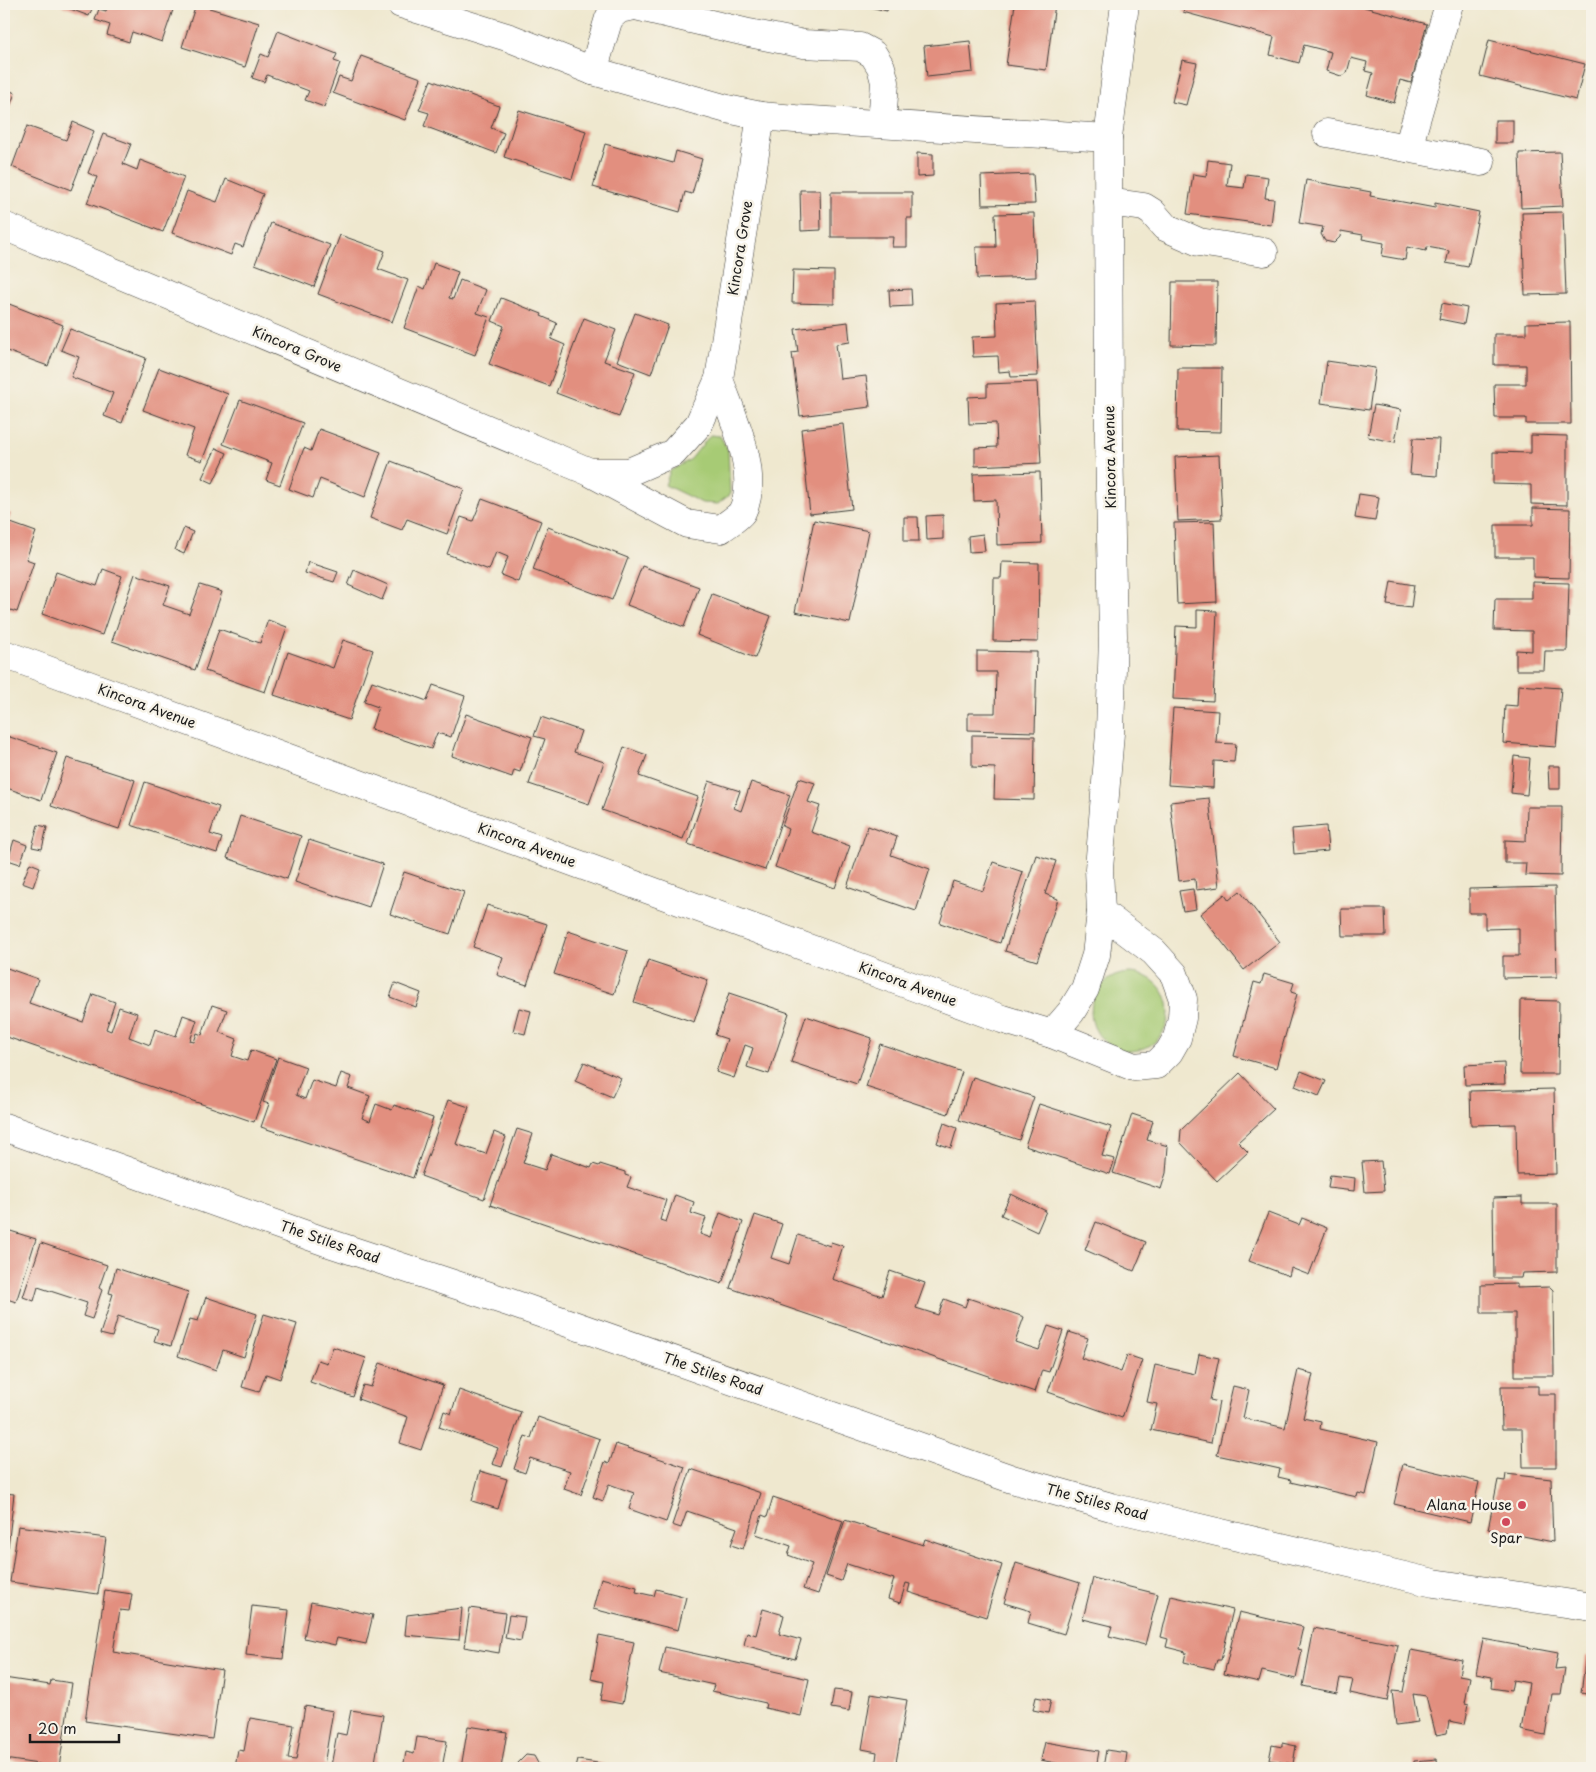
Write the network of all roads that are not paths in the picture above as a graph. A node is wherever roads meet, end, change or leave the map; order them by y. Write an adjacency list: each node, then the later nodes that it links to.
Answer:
1 (401, 4): 4 (street)
2 (1125, 4): 8 (street, Kincora Avenue)
3 (1449, 4): 9 (street)
4 (593, 71): 5 (street); 6 (street)
5 (762, 116): 6 (street); 14 (street, Kincora Grove)
6 (882, 124): 8 (street)
7 (1327, 133): 9 (street)
8 (1108, 138): 11 (street, Kincora Avenue)
9 (1408, 148): 10 (street)
10 (1481, 162)
11 (1108, 202): 13 (street); 17 (street, Kincora Avenue)
12 (4, 226): 15 (street, Kincora Grove)
13 (1264, 252)
14 (719, 380): 15 (street, Kincora Grove); 15 (street, Kincora Grove)
15 (590, 472)
16 (4, 654): 18 (street, Kincora Avenue)
17 (1101, 912): 18 (street, Kincora Avenue); 18 (street, Kincora Avenue)
18 (1052, 1034)
19 (4, 1127): 20 (street, The Stiles Road)
20 (1592, 1607)

